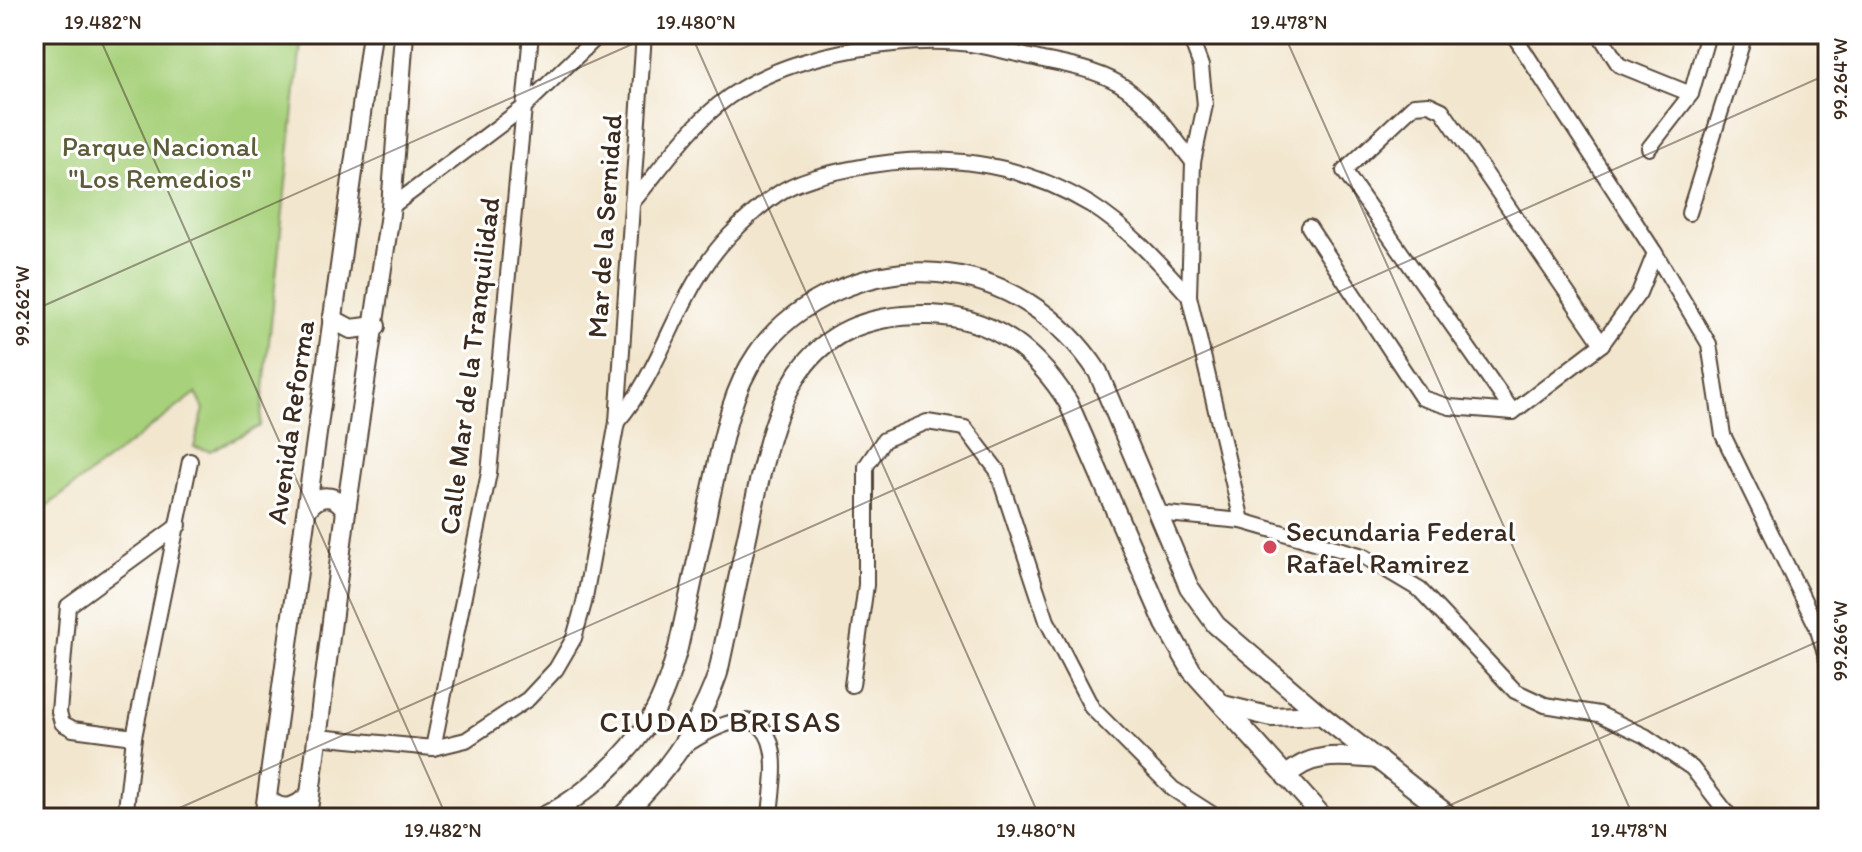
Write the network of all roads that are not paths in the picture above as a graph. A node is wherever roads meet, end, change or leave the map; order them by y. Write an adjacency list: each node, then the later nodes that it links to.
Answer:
1 (372, 34): 21 (main road, Avenida Reforma)
2 (404, 34): 16 (main road)
3 (531, 34): 12 (street, Calle Mar de la Tranquilidad)
4 (600, 34): 12 (street)
5 (644, 34): 15 (street, Mar de la Sernidad)
6 (1189, 34): 14 (street)
7 (1513, 34): 19 (street)
8 (1599, 34): 11 (street)
9 (1708, 34): 11 (street)
10 (1745, 34): 17 (street)
11 (1691, 94): 13 (street)
12 (523, 108): 16 (street); 38 (street, Calle Mar de la Tranquilidad)
13 (1649, 148)
14 (1193, 162): 15 (street); 20 (street)
15 (632, 203): 25 (street, Mar de la Sernidad)
16 (391, 207): 22 (main road)
17 (1689, 213)
18 (1309, 227): 24 (street)
19 (1655, 253): 23 (street); 32 (street)
20 (1189, 296): 25 (street); 30 (street)
21 (332, 319): 22 (main road); 27 (main road, Avenida Reforma)
22 (376, 326): 28 (main road)
23 (1602, 344): 24 (street); 24 (street)
24 (1513, 412)
25 (617, 422): 38 (street, Mar de la Sernidad)
26 (190, 461): 31 (street)
27 (307, 510): 28 (main road); 43 (main road, Avenida Reforma)
28 (346, 511): 37 (main road)
29 (1156, 513): 30 (street); 35 (main road); 48 (main road)
30 (1242, 521): 53 (street)
31 (179, 525): 36 (street); 36 (street)
32 (1828, 663)
33 (852, 685): 51 (street)
34 (1223, 705): 35 (main road); 39 (main road); 41 (main road)
35 (1321, 715): 40 (main road)
36 (134, 737): 45 (street)
37 (317, 737): 38 (street); 42 (main road)
38 (433, 748)
39 (680, 749): 49 (main road); 50 (street)
40 (1378, 759): 41 (main road); 52 (main road)
41 (1286, 777): 44 (main road)
42 (308, 796): 43 (main road); 47 (main road)
43 (267, 798): 46 (main road, Avenida Reforma)
44 (1323, 817)
45 (125, 818)
46 (264, 818)
47 (307, 818)
48 (540, 818)
49 (620, 818)
50 (770, 818)
51 (1218, 818)
52 (1452, 818)
53 (1731, 818)

